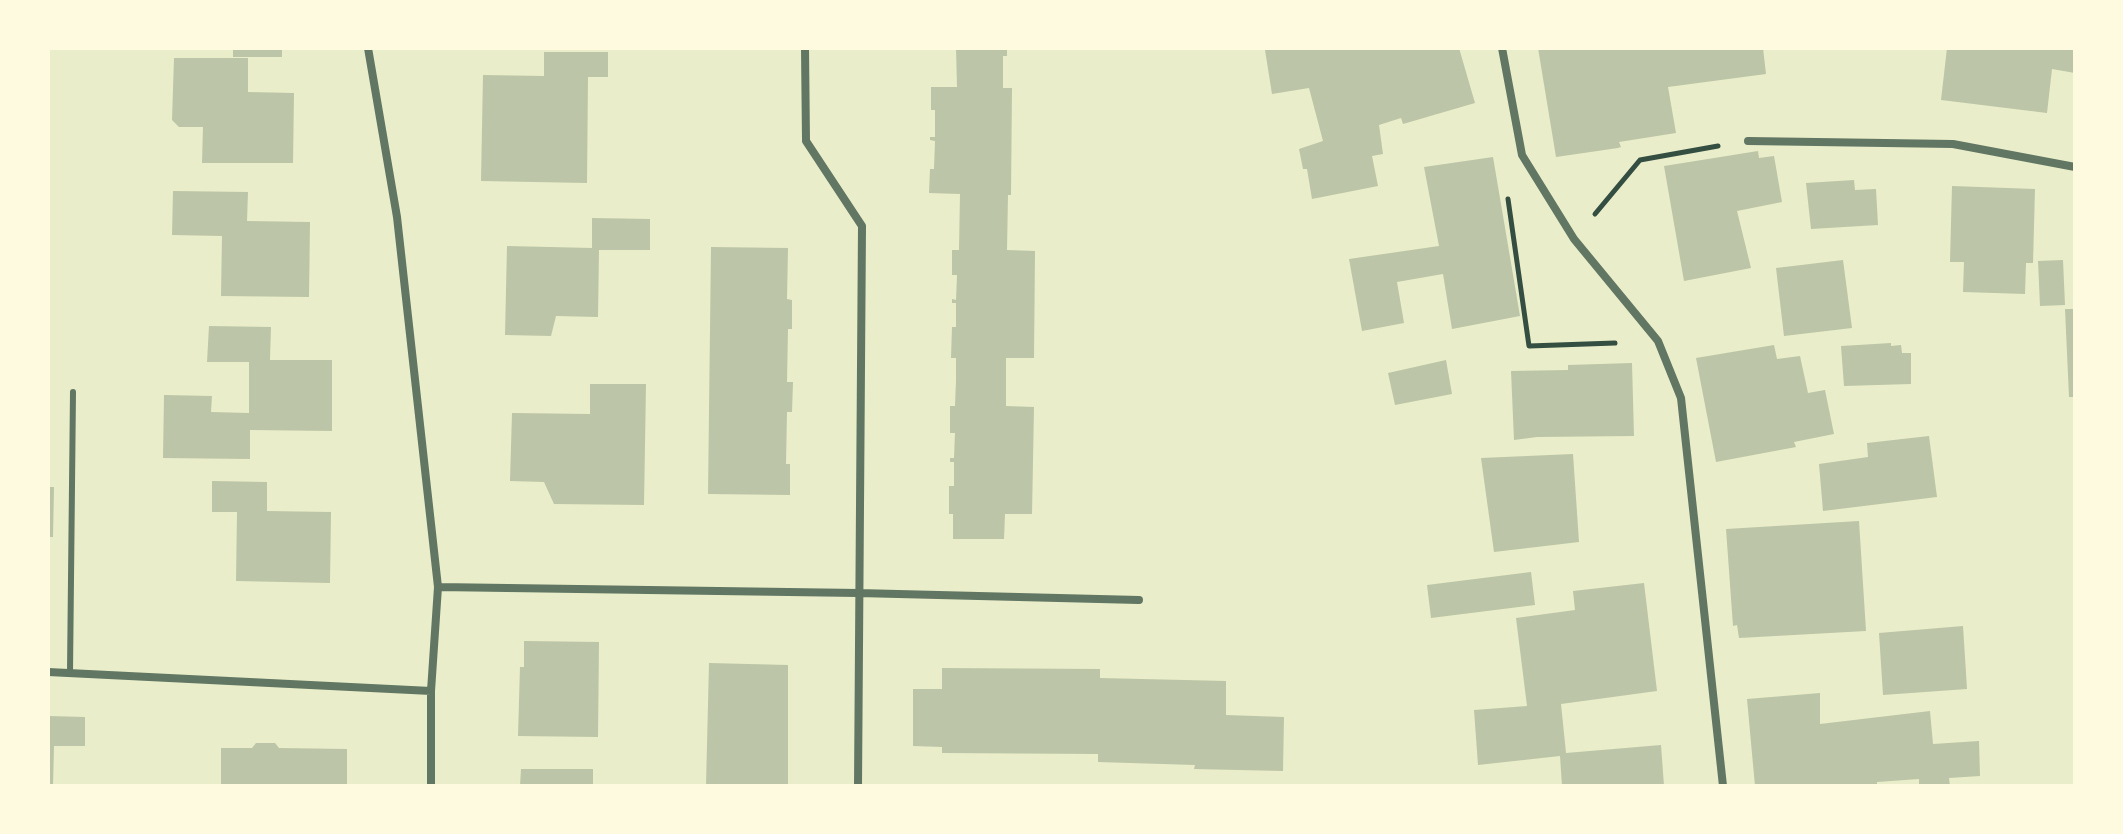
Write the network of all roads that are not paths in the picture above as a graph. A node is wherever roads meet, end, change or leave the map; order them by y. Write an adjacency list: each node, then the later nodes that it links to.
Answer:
1 (368, 48): 7 (street)
2 (805, 48): 8 (street)
3 (1502, 48): 15 (street)
4 (1748, 141): 5 (street)
5 (2075, 167)
6 (73, 392): 11 (lane)
7 (438, 587): 8 (street); 12 (street)
8 (858, 593): 9 (street); 14 (street)
9 (1139, 600)
10 (48, 672): 11 (street)
11 (70, 672): 12 (street)
12 (431, 691): 13 (street)
13 (431, 786)
14 (858, 786)
15 (1723, 786)

